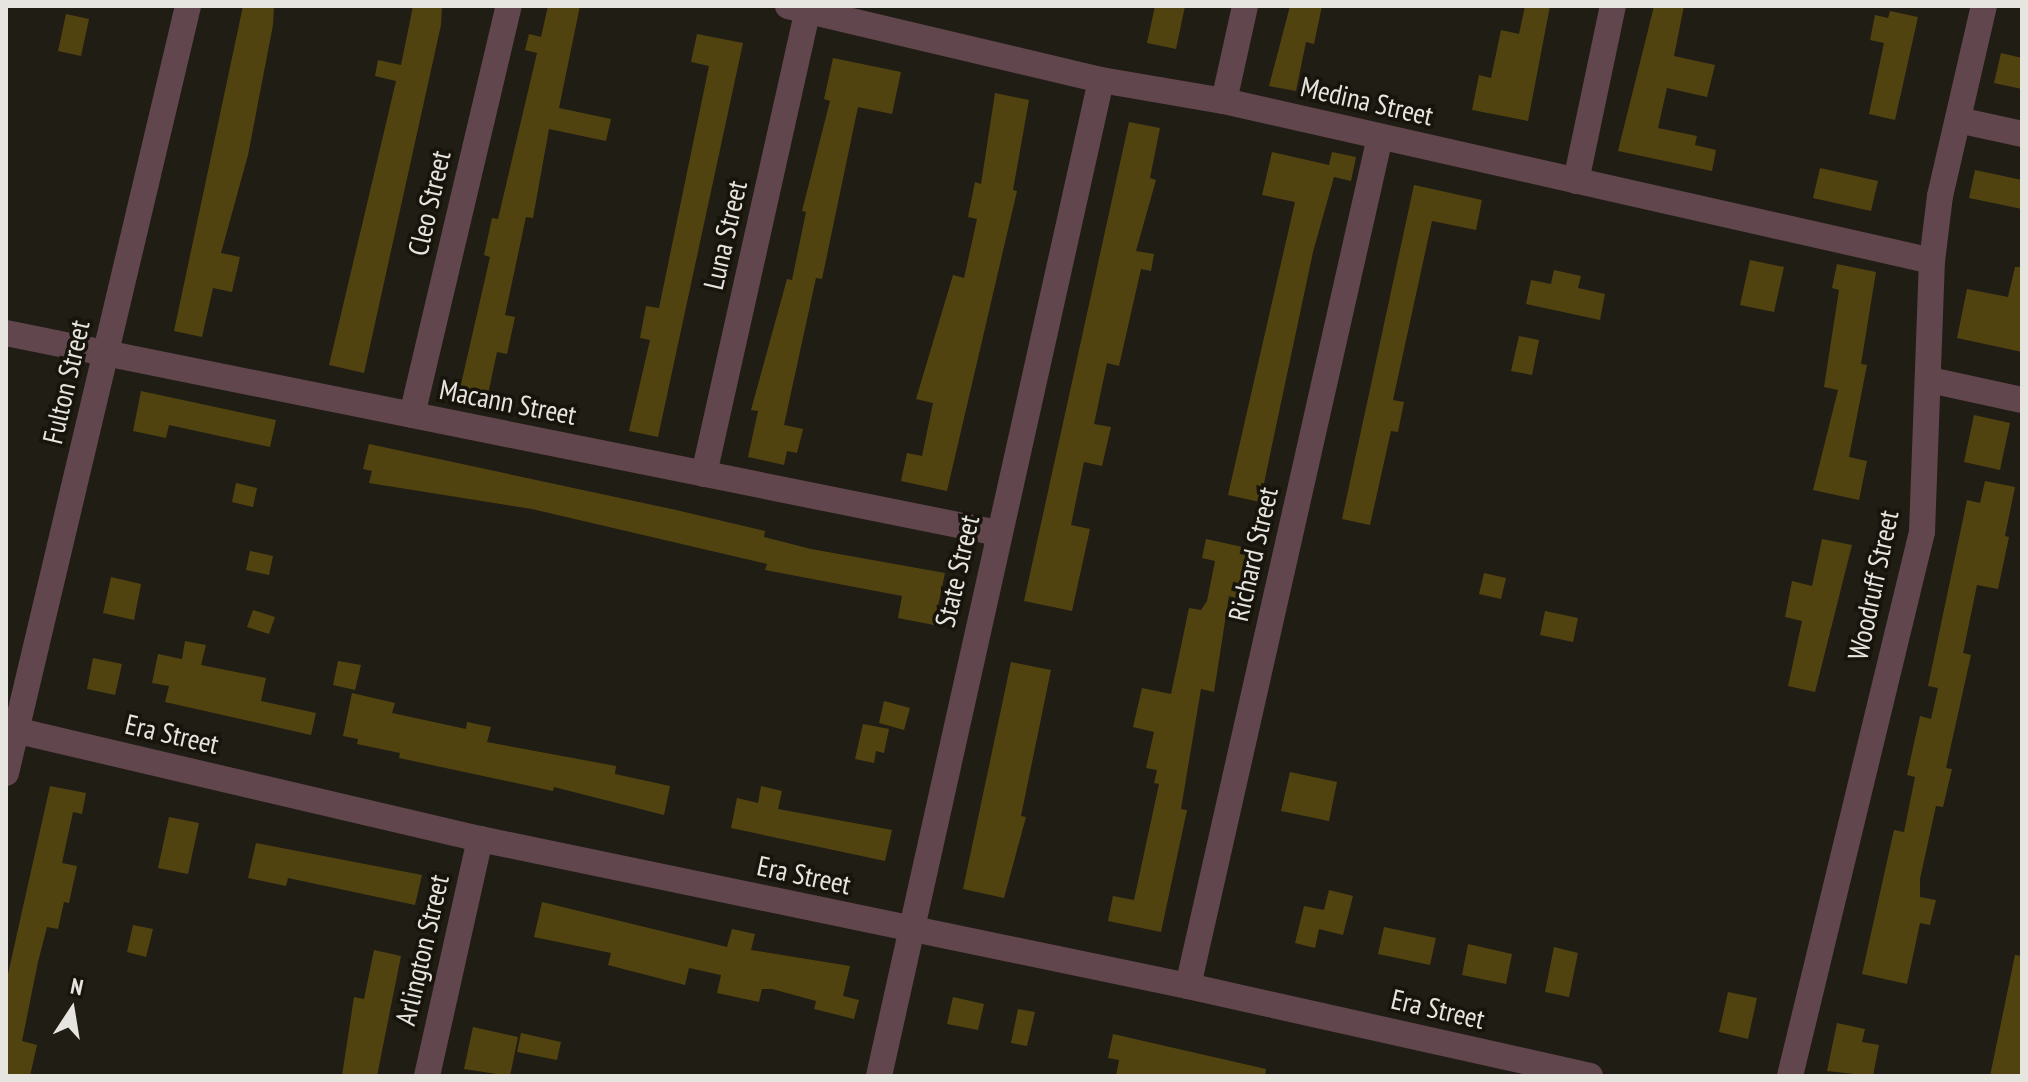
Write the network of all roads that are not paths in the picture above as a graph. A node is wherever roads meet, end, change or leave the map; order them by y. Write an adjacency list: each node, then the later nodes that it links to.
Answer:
1 (188, 6): 16 (street, Fulton Street)
2 (509, 6): 19 (street, Cleo Street)
3 (1245, 6): 9 (street)
4 (1613, 6): 13 (street)
5 (1984, 6): 10 (street, Woodruff Street)
6 (798, 8): 7 (street, Medina Street); 20 (street, Luna Street)
7 (880, 16): 8 (street, Medina Street)
8 (1101, 80): 9 (street, Medina Street); 21 (street, State Street)
9 (1224, 101): 12 (street, Medina Street)
10 (1958, 120): 11 (street); 14 (street, Woodruff Street)
11 (2022, 134)
12 (1380, 137): 13 (street, Medina Street); 26 (street, Richard Street)
13 (1576, 181): 14 (street, Medina Street)
14 (1932, 261): 17 (street, Woodruff Street)
15 (6, 333): 16 (street, Macann Street)
16 (105, 353): 19 (street, Macann Street); 22 (street, Fulton Street)
17 (1930, 380): 18 (street); 30 (street, Woodruff Street)
18 (2022, 400)
19 (412, 415): 20 (street, Macann Street)
20 (704, 474): 21 (street, Macann Street)
21 (998, 533): 25 (street, State Street)
22 (11, 729): 23 (street, Fulton Street); 24 (street, Era Street)
23 (6, 773)
24 (480, 839): 25 (street, Era Street); 27 (street, Arlington Street)
25 (910, 930): 26 (street, Era Street); 28 (street, State Street)
26 (1188, 986): 29 (street, Era Street)
27 (427, 1076)
28 (879, 1076)
29 (1590, 1076)
30 (1790, 1076)

